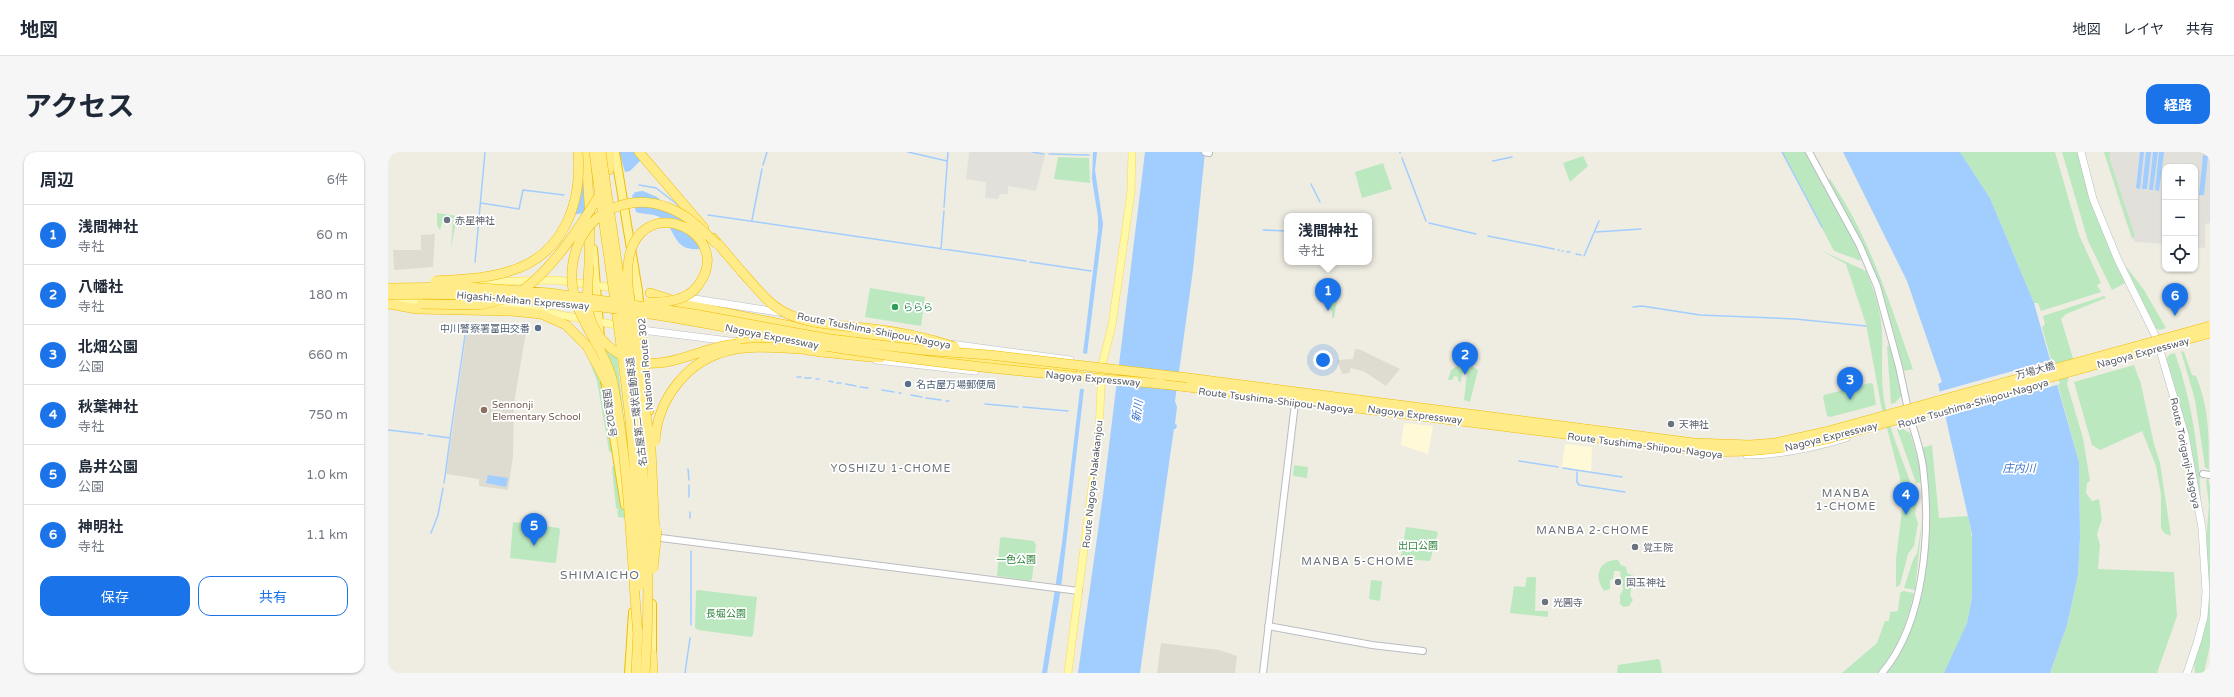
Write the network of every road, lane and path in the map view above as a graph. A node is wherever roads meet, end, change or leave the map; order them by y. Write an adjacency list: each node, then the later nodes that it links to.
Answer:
1 (578, 152): 15 (highway, bridge)
2 (587, 152): 14 (highway, 国道302号); 30 (highway, bridge)
3 (594, 152): 48 (highway, 名古屋第二環状自動車道, bridge)
4 (602, 152): 53 (highway, 名古屋第二環状自動車道, bridge)
5 (610, 152): 19 (highway, bridge)
6 (615, 152): 16 (highway, National Route 302)
7 (639, 152): 11 (highway, bridge)
8 (1132, 152): 34 (main road, Route Nagoya-Nakakanjou)
9 (1809, 152): 39 (street)
10 (2081, 152): 26 (main road, Route Toriganji-Nagoya)
11 (717, 244): 29 (highway, bridge); 41 (highway, bridge)
12 (451, 272): 13 (street)
13 (449, 283): 14 (main road); 15 (main road)
14 (595, 285): 16 (main road); 21 (highway, 国道302号)
15 (388, 287): 17 (highway, Higashi-Meihan Expressway, bridge)
16 (638, 291): 18 (main road, Route Tsushima-Shiipou-Nagoya); 24 (highway, National Route 302)
17 (550, 293): 20 (highway, Higashi-Meihan Expressway, bridge); 45 (highway, bridge)
18 (650, 293): 29 (highway, bridge); 34 (main road, Route Tsushima-Shiipou-Nagoya)
19 (388, 301): 20 (highway, Higashi-Meihan Expressway, bridge); 21 (main road); 41 (highway, bridge)
20 (609, 305): 32 (highway, Nagoya Expressway, bridge); 33 (highway, Nagoya Expressway, bridge)
21 (599, 322): 24 (main road); 44 (highway, 国道302号)
22 (2210, 322): 26 (main road)
23 (2210, 326): 32 (highway, Nagoya Expressway, bridge)
24 (642, 330): 28 (main road); 45 (highway, National Route 302)
25 (2210, 333): 36 (highway, Nagoya Expressway, bridge)
26 (2157, 336): 31 (main road, Route Toriganji-Nagoya); 38 (main road, 万場大橋)
27 (2210, 337): 31 (main road, Route Tsushima-Shiipou-Nagoya)
28 (738, 342): 35 (main road); 36 (highway, bridge)
29 (955, 347): 32 (highway, bridge)
30 (801, 349): 33 (highway, bridge); 45 (highway, bridge)
31 (2161, 350): 40 (main road, Route Tsushima-Shiipou-Nagoya); 59 (main road, Route Toriganji-Nagoya)
32 (990, 355)
33 (958, 365): 36 (highway, Nagoya Expressway, bridge)
34 (1106, 366): 35 (main road, Route Nagoya-Nakakanjou); 39 (main road, Route Tsushima-Shiipou-Nagoya, bridge)
35 (1103, 382): 37 (main road, Route Tsushima-Shiipou-Nagoya, bridge); 46 (main road, Route Nagoya-Nakakanjou)
36 (1162, 384)
37 (1294, 403): 40 (main road, Route Tsushima-Shiipou-Nagoya); 47 (street)
38 (1916, 403): 39 (main road, Route Tsushima-Shiipou-Nagoya)
39 (1907, 405)
40 (1911, 420): 58 (street)
41 (619, 425): 48 (highway, bridge)
42 (2203, 474): 43 (street)
43 (2210, 475)
44 (630, 533): 45 (street); 51 (highway, 国道302号)
45 (652, 536): 46 (street); 50 (highway, National Route 302); 53 (highway, bridge)
46 (1079, 591): 56 (main road, Route Nagoya-Nakakanjou)
47 (1268, 626): 49 (street); 57 (street)
48 (638, 636): 52 (highway, 名古屋第二環状自動車道, bridge)
49 (1423, 650)
50 (652, 653): 54 (highway, National Route 302); 55 (highway)
51 (629, 673)
52 (636, 673)
53 (646, 673)
54 (650, 673)
55 (653, 673)
56 (1068, 673)
57 (1263, 673)
58 (1882, 673)
59 (2187, 673)

